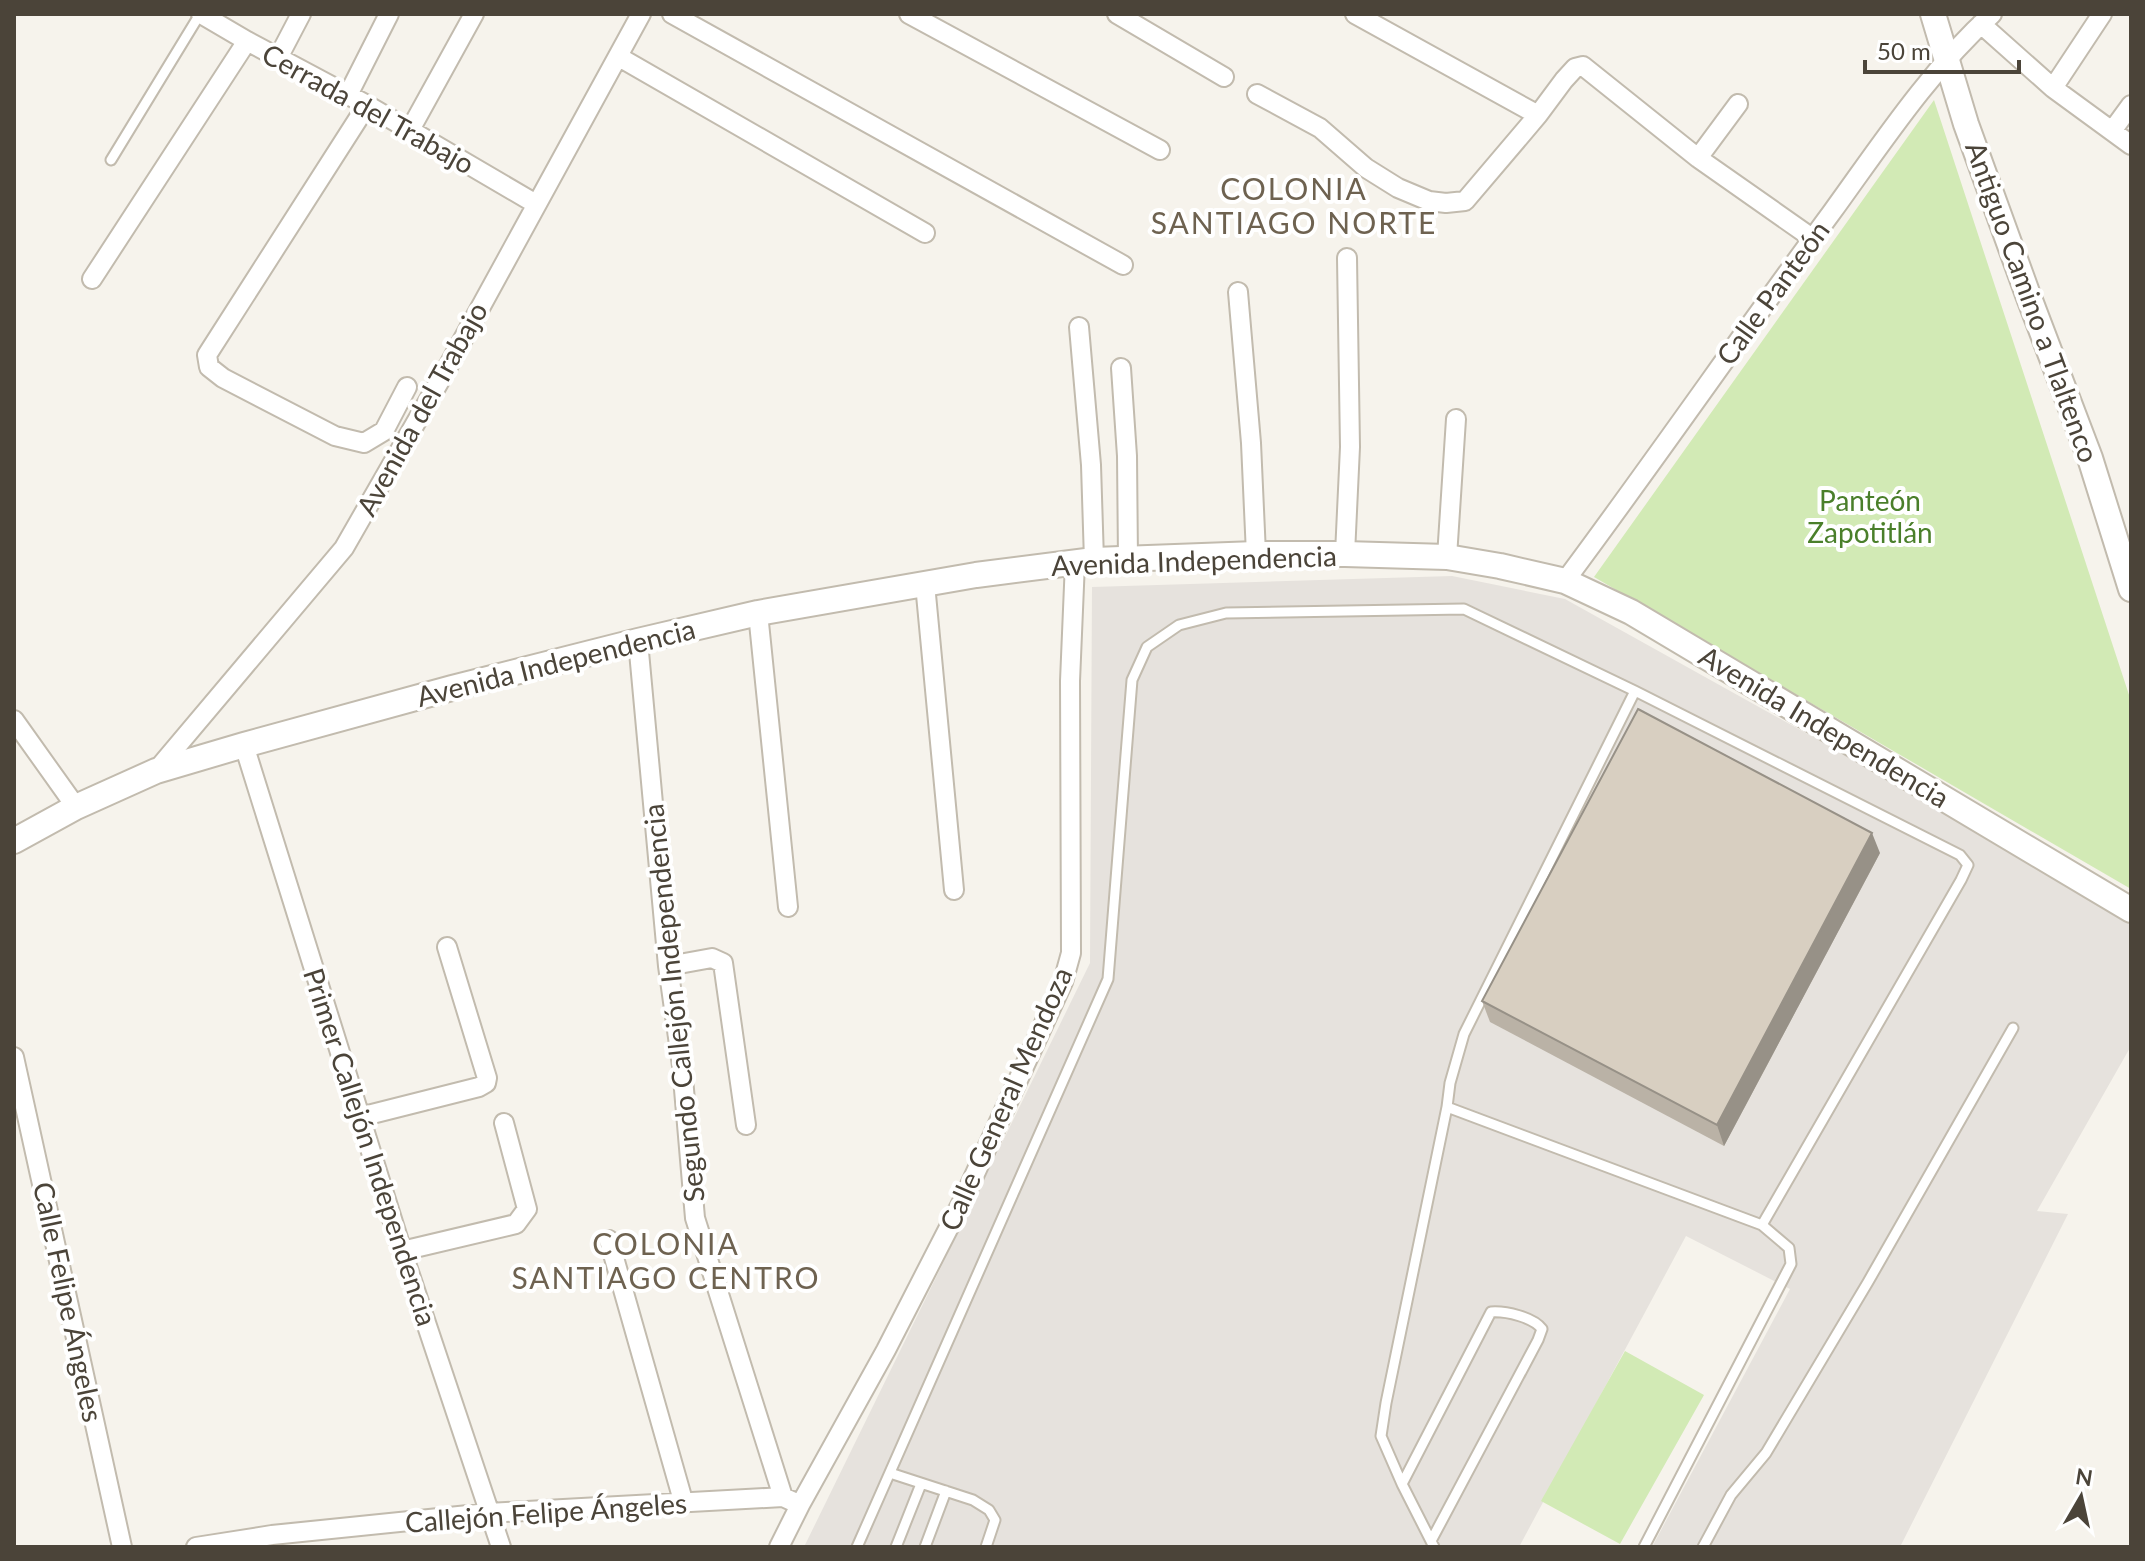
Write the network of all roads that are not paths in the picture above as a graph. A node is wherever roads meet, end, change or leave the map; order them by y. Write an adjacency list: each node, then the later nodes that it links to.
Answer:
1 (201, 14): 13 (street, Cerrada del Trabajo); 30 (lane)
2 (301, 14): 15 (street)
3 (389, 14): 20 (street)
4 (474, 14): 25 (street)
5 (641, 14): 14 (street, Avenida del Trabajo)
6 (672, 14): 35 (street)
7 (909, 14): 28 (street)
8 (1117, 14): 17 (street)
9 (1355, 14): 24 (street)
10 (1933, 14): 16 (street, Antiguo Camino a Tlaltenco)
11 (2102, 14): 18 (street)
12 (1987, 19): 16 (street, Calle Panteón); 18 (street)
13 (247, 41): 15 (street, Cerrada del Trabajo); 36 (street)
14 (619, 57): 31 (street, Avenida del Trabajo); 32 (street)
15 (278, 58): 20 (street, Cerrada del Trabajo)
16 (1948, 58): 33 (street, Calle Panteón); 49 (street, Antiguo Camino a Tlaltenco)
17 (1224, 77)
18 (2053, 88): 26 (street)
19 (1257, 94): 24 (street)
20 (348, 95): 22 (street, Cerrada del Trabajo)
21 (1738, 104): 29 (street)
22 (367, 105): 25 (street, Cerrada del Trabajo); 40 (street)
23 (2131, 105): 26 (street)
24 (1538, 115): 29 (street)
25 (410, 130): 31 (street, Cerrada del Trabajo)
26 (2112, 131): 27 (street)
27 (2131, 145)
28 (1160, 150)
29 (1698, 158): 33 (street)
30 (111, 160)
31 (536, 204): 55 (street, Avenida del Trabajo)
32 (925, 233)
33 (1812, 238): 47 (street, Calle Panteón)
34 (1347, 258): 43 (street)
35 (1123, 265)
36 (92, 279)
37 (1238, 292): 42 (street)
38 (1079, 327): 46 (street, Calle General Mendoza)
39 (1121, 368): 45 (street)
40 (407, 387)
41 (1456, 419): 44 (street)
42 (1256, 554): 43 (street, Avenida Independencia); 45 (street, Avenida Independencia)
43 (1345, 554): 44 (street, Avenida Independencia)
44 (1447, 557): 47 (street, Avenida Independencia)
45 (1128, 559): 46 (street, Avenida Independencia)
46 (1084, 561): 48 (street, Avenida Independencia); 76 (street, Calle General Mendoza)
47 (1565, 581): 60 (street, Avenida Independencia)
48 (925, 584): 50 (street, Avenida Independencia); 58 (street)
49 (2131, 589)
50 (758, 613): 51 (street, Avenida Independencia); 59 (street)
51 (638, 641): 54 (street, Avenida Independencia); 62 (street, Segundo Callejón Independencia)
52 (1635, 691): 65 (lane); 69 (lane); 72 (lane)
53 (14, 720): 56 (street)
54 (244, 745): 55 (street, Avenida Independencia); 66 (street, Primer Callejón Independencia)
55 (156, 771): 56 (street, Avenida Independencia)
56 (76, 807): 57 (street, Avenida Independencia)
57 (14, 841)
58 (954, 890)
59 (788, 907)
60 (2131, 910)
61 (447, 947): 66 (street)
62 (668, 966): 68 (street); 76 (street, Segundo Callejón Independencia)
63 (2013, 1028): 89 (lane)
64 (14, 1057): 80 (street, Calle Felipe Ángeles)
65 (1447, 1107): 69 (lane); 74 (lane)
66 (360, 1117): 71 (street, Primer Callejón Independencia)
67 (504, 1123): 71 (street)
68 (746, 1125)
69 (1762, 1225): 88 (lane)
70 (609, 1240): 77 (street)
71 (402, 1251): 78 (street, Primer Callejón Independencia)
72 (890, 1473): 73 (lane); 84 (lane)
73 (921, 1484): 75 (lane); 85 (lane)
74 (1402, 1484): 79 (lane); 79 (lane)
75 (946, 1491): 86 (lane); 87 (lane)
76 (791, 1501): 77 (street, Callejón Felipe Ángeles); 83 (street, Calle General Mendoza)
77 (684, 1504): 78 (street, Callejón Felipe Ángeles)
78 (488, 1513): 81 (street, Callejón Felipe Ángeles); 82 (street, Primer Callejón Independencia)
79 (1433, 1544)
80 (122, 1547)
81 (196, 1547)
82 (501, 1547)
83 (779, 1547)
84 (857, 1547)
85 (896, 1547)
86 (925, 1547)
87 (986, 1547)
88 (1644, 1547)
89 (1703, 1547)

